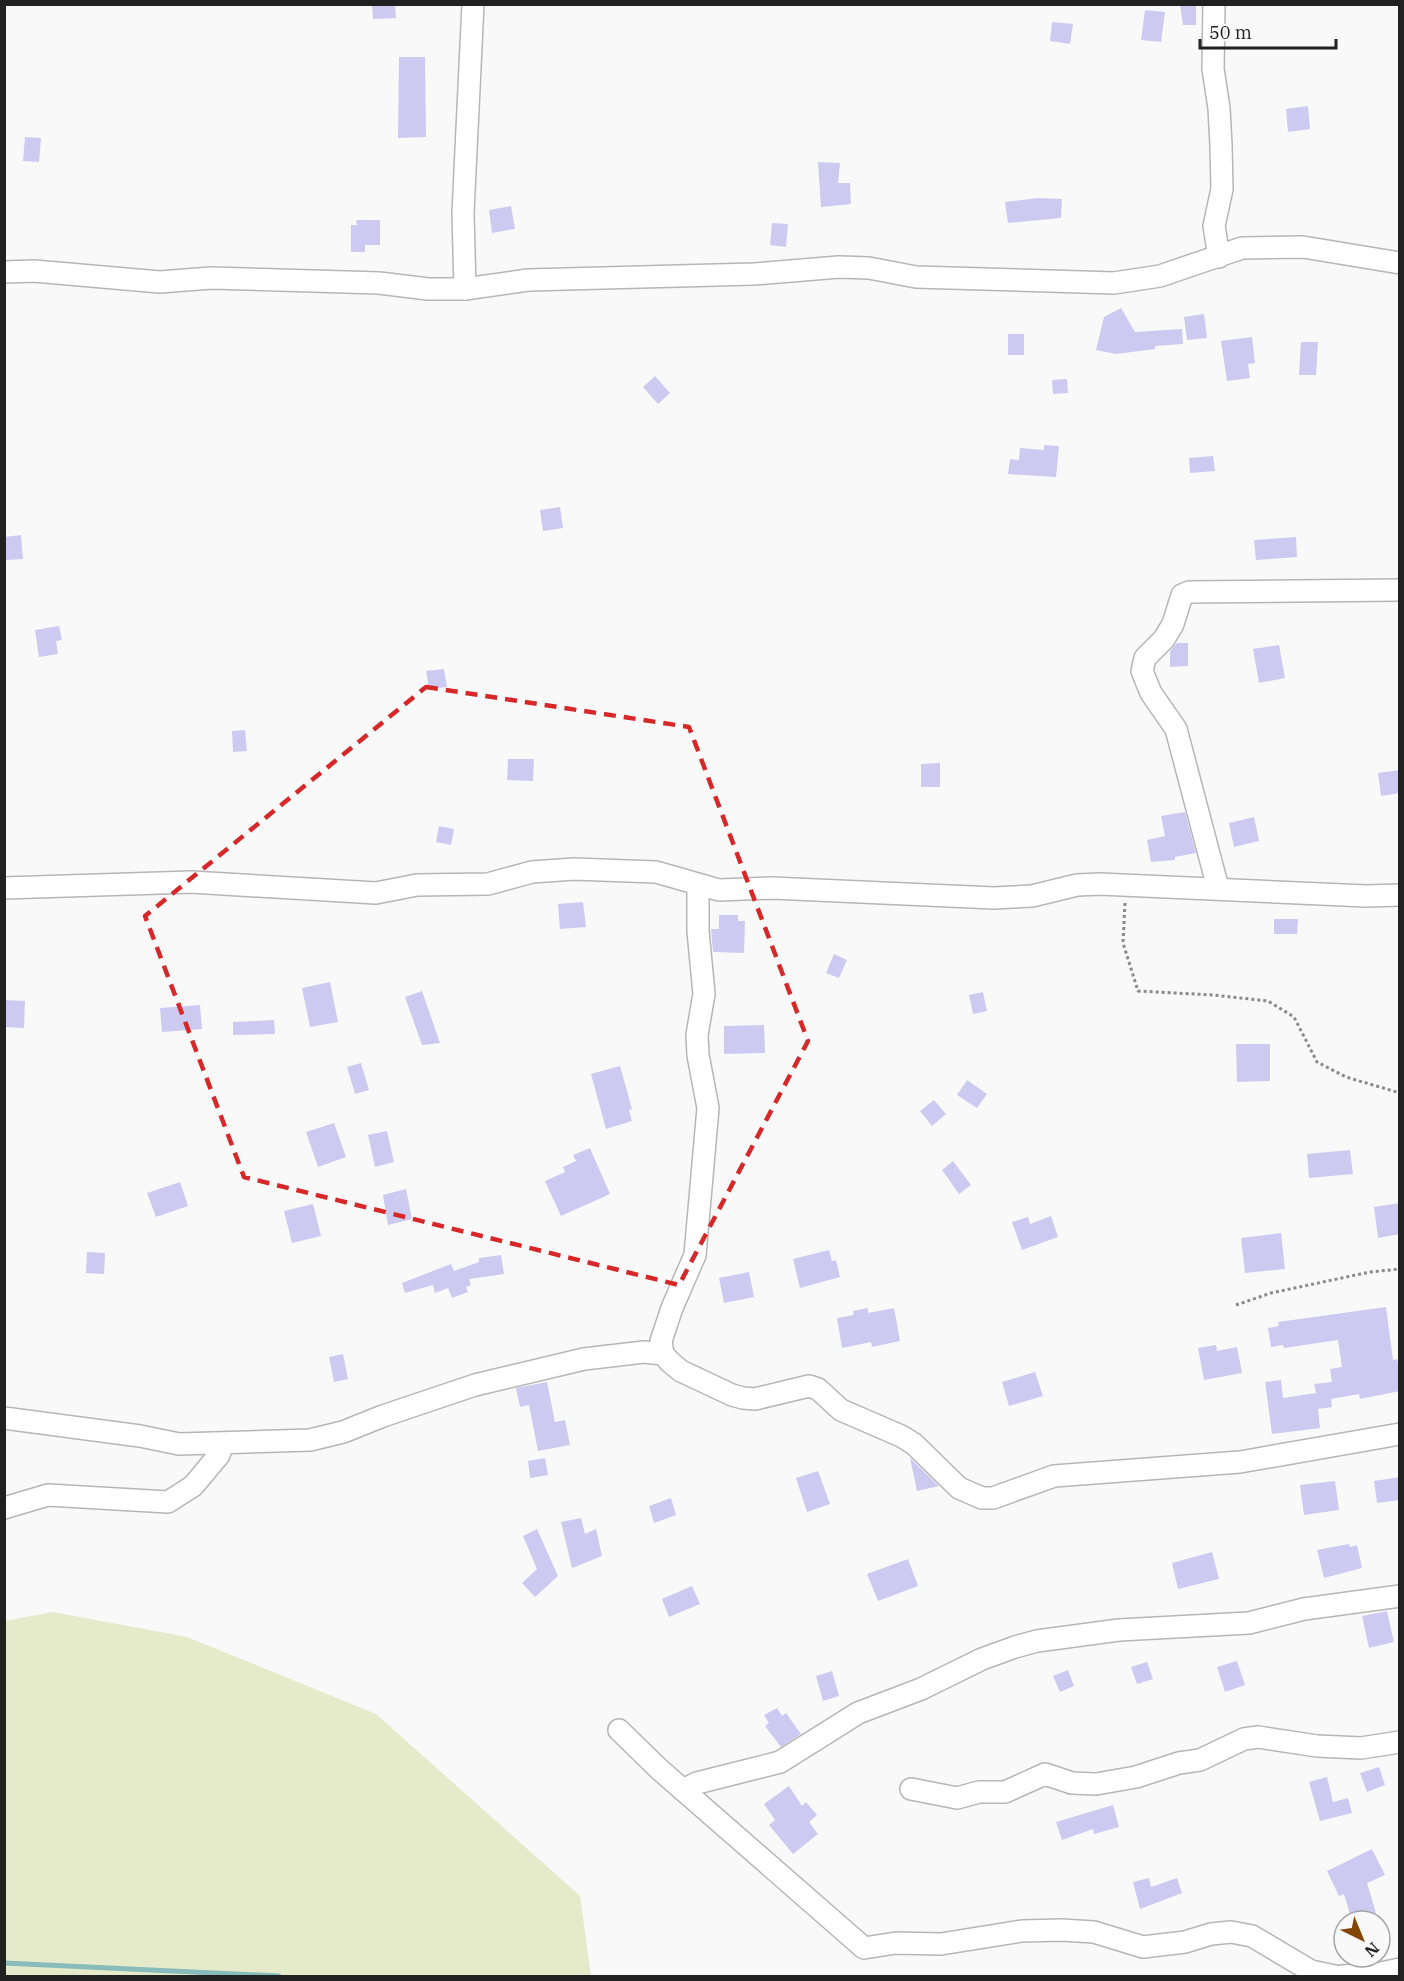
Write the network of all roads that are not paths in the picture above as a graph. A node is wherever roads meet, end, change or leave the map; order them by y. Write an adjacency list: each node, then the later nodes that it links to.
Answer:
1 (473, 4): 6 (street)
2 (1214, 4): 3 (street)
3 (1219, 257): 4 (street); 6 (street)
4 (1400, 263)
5 (4, 272): 6 (street)
6 (465, 290)
7 (1400, 591): 10 (street)
8 (698, 885): 9 (street); 10 (street); 12 (street)
9 (4, 888)
10 (1218, 888): 11 (street)
11 (1400, 895)
12 (663, 1354): 14 (street); 15 (street)
13 (4, 1418): 15 (street)
14 (1400, 1434)
15 (223, 1444): 16 (street)
16 (4, 1508)
17 (1400, 1596): 21 (street)
18 (619, 1730): 21 (street)
19 (1400, 1742): 20 (street)
20 (911, 1789)
21 (683, 1790): 23 (street)
22 (1400, 1969): 24 (street)
23 (1335, 1977)
24 (1342, 1977)

